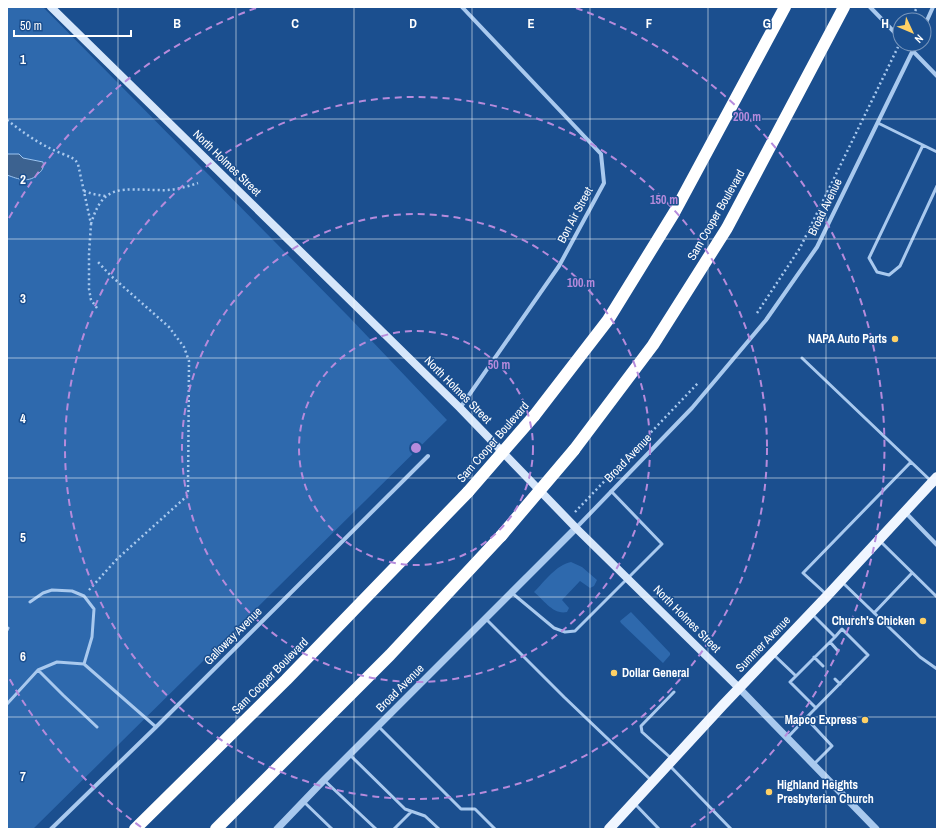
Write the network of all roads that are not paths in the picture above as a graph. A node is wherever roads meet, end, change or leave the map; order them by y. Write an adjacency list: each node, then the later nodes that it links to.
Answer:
1 (51, 7): 15 (main road, North Holmes Street)
2 (462, 7): 15 (street, Bon Air Street)
3 (844, 7): 62 (highway, Sam Cooper Boulevard, bridge)
4 (870, 7): 6 (street)
5 (783, 10): 67 (highway, Sam Cooper Boulevard, bridge)
6 (892, 30)
7 (913, 52): 10 (street, Broad Avenue)
8 (914, 52): 9 (street)
9 (937, 76)
10 (878, 123): 11 (lane); 19 (street, Broad Avenue)
11 (923, 145): 12 (lane); 13 (lane)
12 (937, 152)
13 (937, 186)
14 (802, 358): 17 (lane)
15 (460, 408): 21 (main road, North Holmes Street)
16 (428, 456): 55 (street, Galloway Avenue)
17 (911, 462): 18 (lane); 28 (lane)
18 (935, 480): 20 (main road, Summer Avenue)
19 (611, 492): 21 (street, Broad Avenue); 25 (lane)
20 (905, 512): 22 (main road, Summer Avenue); 23 (street)
21 (576, 528): 25 (main road, North Holmes Street); 27 (street, Broad Avenue)
22 (879, 540): 24 (lane); 26 (main road, Summer Avenue)
23 (937, 545)
24 (912, 572): 29 (lane); 32 (lane)
25 (628, 578): 27 (lane); 48 (main road, North Holmes Street)
26 (841, 581): 28 (main road, Summer Avenue); 32 (lane)
27 (512, 593): 33 (street, Broad Avenue)
28 (827, 596): 31 (main road, Summer Avenue)
29 (937, 597)
30 (30, 602): 39 (lane)
31 (811, 612): 34 (lane); 37 (main road, Summer Avenue)
32 (874, 613): 43 (lane)
33 (486, 619): 53 (street, Broad Avenue); 61 (lane)
34 (835, 637): 35 (lane); 42 (lane)
35 (830, 642): 36 (lane); 38 (lane)
36 (838, 651)
37 (772, 653): 45 (lane); 48 (main road, Summer Avenue)
38 (814, 658): 41 (lane); 45 (lane)
39 (84, 664): 44 (lane); 55 (lane)
40 (851, 664): 42 (lane)
41 (823, 666)
42 (855, 668): 47 (lane)
43 (937, 669)
44 (38, 670): 50 (lane); 54 (lane)
45 (796, 676): 51 (lane)
46 (835, 680): 47 (lane)
47 (840, 684): 51 (lane)
48 (739, 688): 56 (street, North Holmes Street); 58 (main road, Summer Avenue)
49 (674, 692): 58 (lane)
50 (7, 704)
51 (816, 708): 52 (lane)
52 (806, 718): 56 (lane); 59 (lane)
53 (378, 726): 57 (street, Broad Avenue); 75 (lane)
54 (97, 727)
55 (156, 727): 66 (street, Galloway Avenue)
56 (787, 737): 59 (street, North Holmes Street)
57 (349, 754): 60 (street, Broad Avenue); 65 (lane)
58 (671, 762): 61 (main road, Summer Avenue); 78 (lane)
59 (814, 764): 79 (street, North Holmes Street)
60 (324, 780): 63 (street, Broad Avenue); 72 (lane)
61 (653, 782): 64 (main road, Summer Avenue)
62 (262, 783): 68 (highway, Sam Cooper Boulevard); 69 (highway)
63 (303, 801): 70 (street, Broad Avenue); 71 (lane)
64 (633, 803): 76 (main road, Summer Avenue); 77 (lane)
65 (411, 812): 73 (lane); 74 (lane)
66 (51, 829)
67 (135, 829)
68 (216, 829)
69 (222, 829)
70 (277, 829)
71 (332, 829)
72 (376, 829)
73 (394, 829)
74 (439, 829)
75 (495, 829)
76 (609, 829)
77 (659, 829)
78 (731, 829)
79 (876, 829)

